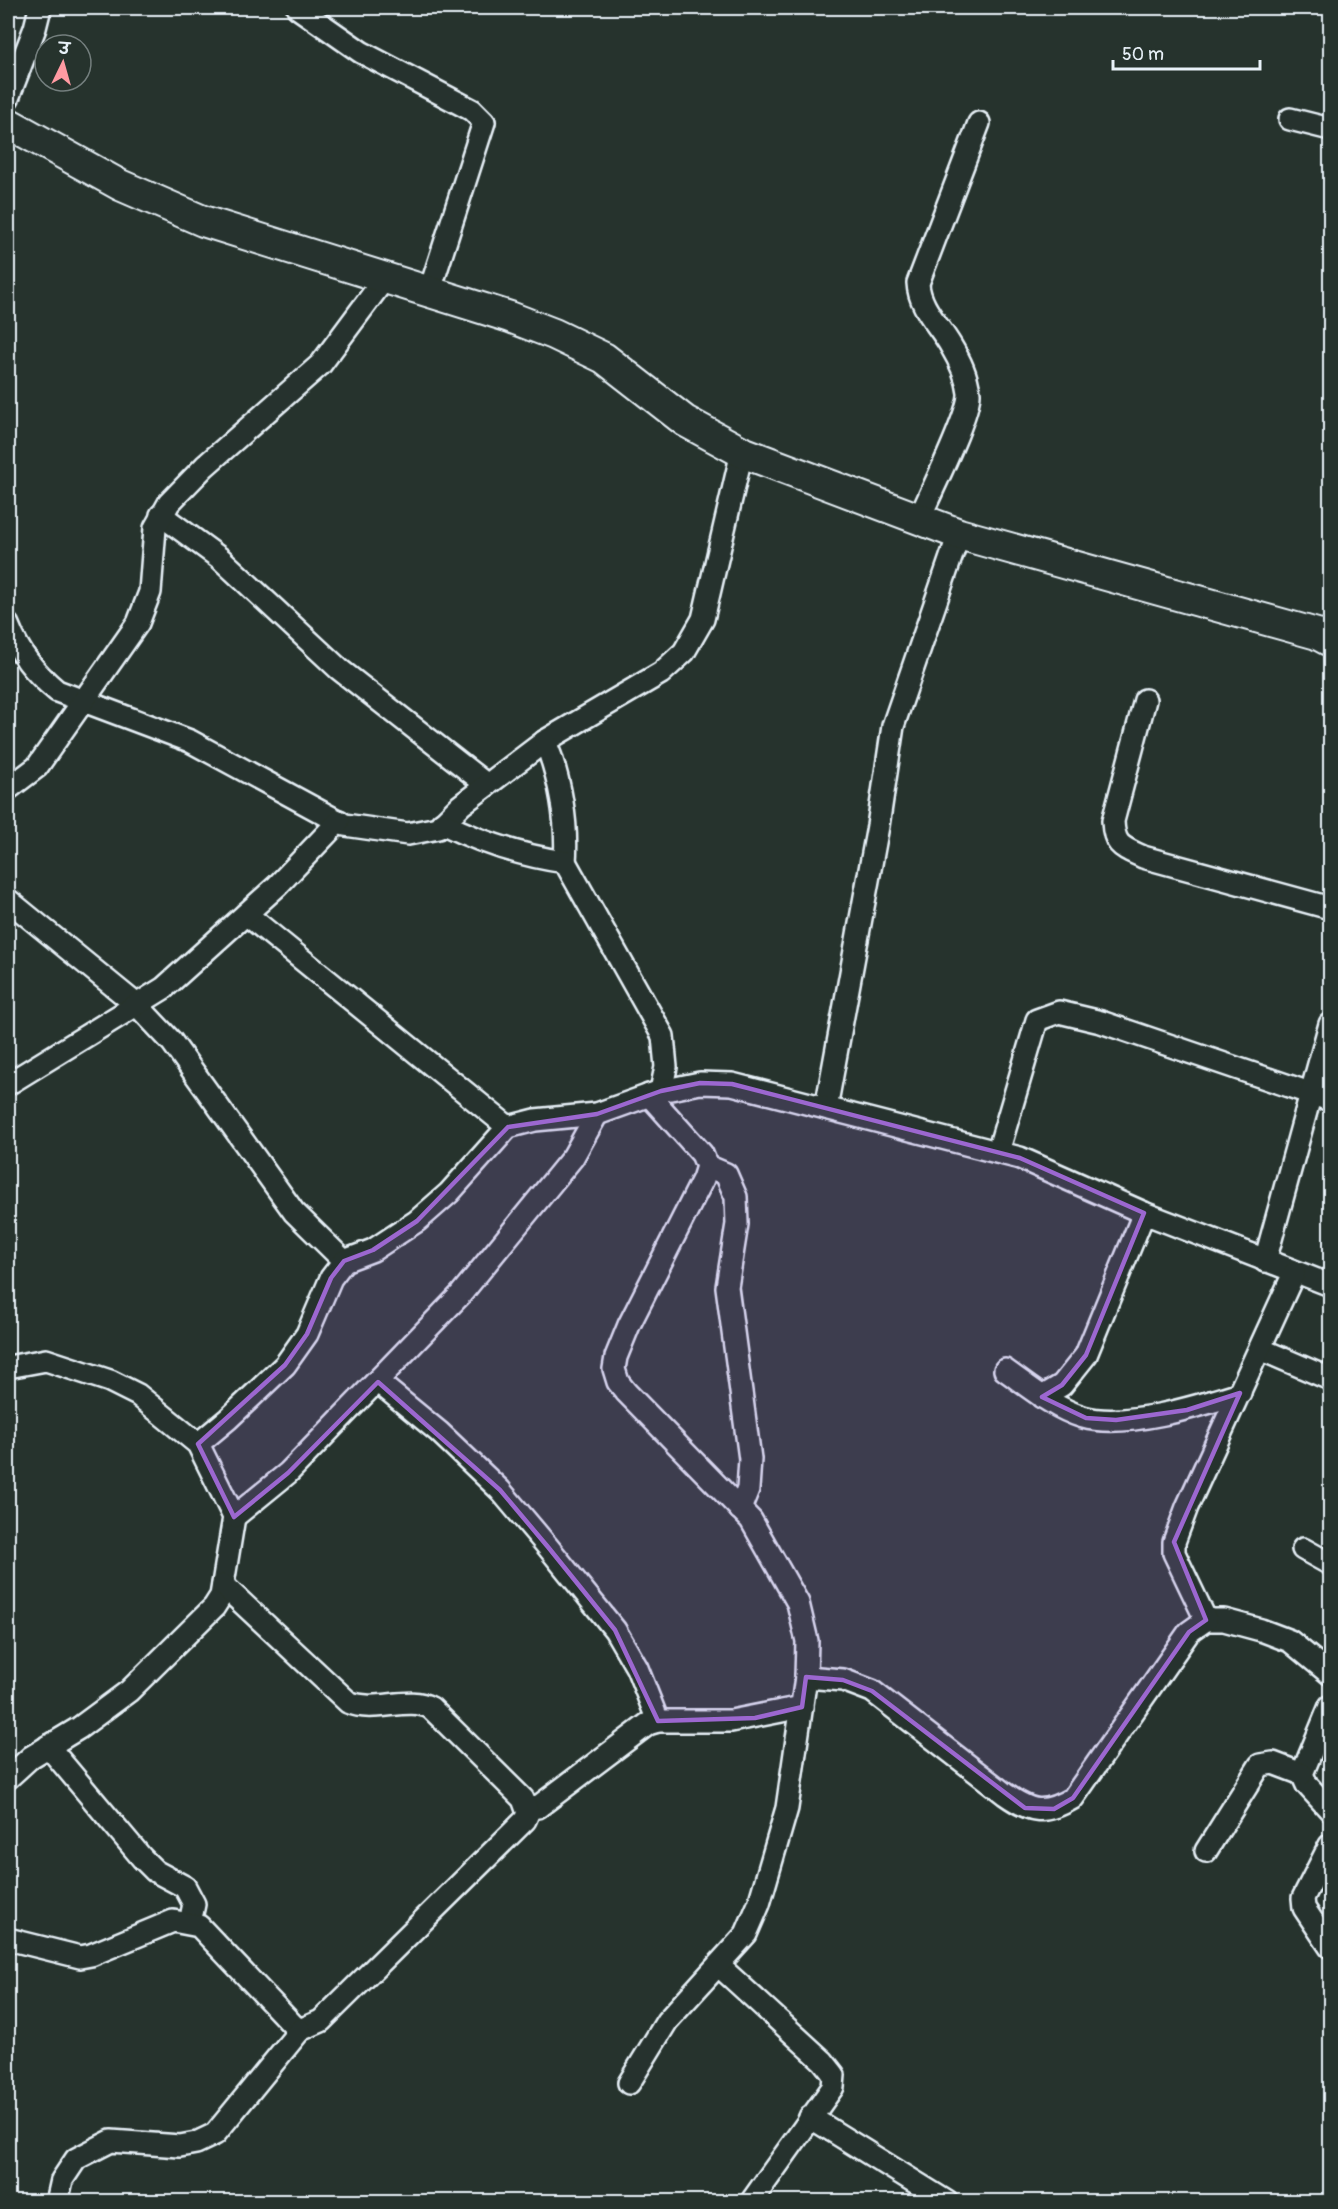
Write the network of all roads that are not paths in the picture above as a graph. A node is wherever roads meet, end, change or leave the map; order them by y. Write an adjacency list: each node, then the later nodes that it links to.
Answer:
1 (40, 8): 4 (street)
2 (298, 8): 3 (street)
3 (320, 14): 10 (street)
4 (8, 98)
5 (1290, 119): 8 (street)
6 (8, 123): 9 (main road)
7 (979, 123): 13 (street)
8 (1330, 129)
9 (385, 278): 10 (main road); 12 (street)
10 (429, 293): 11 (main road)
11 (742, 452): 13 (main road); 19 (street)
12 (161, 515): 17 (street); 20 (street)
13 (919, 520): 14 (main road)
14 (959, 534): 16 (main road); 34 (street)
15 (8, 625): 17 (street)
16 (1330, 641)
17 (83, 700): 21 (street); 22 (street)
18 (1145, 700): 26 (street)
19 (545, 741): 20 (street); 24 (street)
20 (487, 785): 23 (street)
21 (8, 789)
22 (339, 821): 23 (street); 27 (street)
23 (442, 823): 24 (street)
24 (565, 862): 31 (street)
25 (8, 900): 28 (street)
26 (1330, 908)
27 (246, 914): 28 (street); 36 (street)
28 (138, 1006): 30 (street); 40 (street)
29 (1330, 1024): 32 (street)
30 (8, 1084)
31 (655, 1093): 34 (street); 35 (street); 38 (street)
32 (1310, 1093): 33 (street); 37 (street); 41 (street)
33 (1330, 1100)
34 (826, 1108): 37 (street)
35 (597, 1114): 36 (street); 48 (street)
36 (508, 1126): 40 (street)
37 (998, 1152): 39 (street)
38 (707, 1166): 52 (street); 52 (street)
39 (1144, 1213): 41 (street); 50 (street)
40 (344, 1261): 51 (street)
41 (1265, 1261): 42 (street)
42 (1294, 1273): 43 (street); 44 (street)
43 (1330, 1285)
44 (1260, 1349): 47 (street); 49 (street)
45 (8, 1368): 51 (street)
46 (1005, 1370): 50 (street)
47 (1330, 1379)
48 (378, 1382): 53 (street); 62 (street)
49 (1240, 1393): 50 (street); 57 (street)
50 (1042, 1397)
51 (198, 1444): 53 (street)
52 (740, 1509): 59 (street)
53 (234, 1517): 56 (street)
54 (1303, 1549): 55 (street)
55 (1330, 1564)
56 (223, 1585): 63 (street); 66 (street)
57 (1206, 1620): 58 (street); 59 (street)
58 (1330, 1674)
59 (806, 1677): 61 (street)
60 (1330, 1706): 64 (street)
61 (802, 1707): 62 (street); 73 (street)
62 (658, 1721): 66 (street)
63 (48, 1746): 65 (street); 70 (street)
64 (1302, 1774): 67 (street); 69 (street)
65 (8, 1778)
66 (527, 1808): 74 (street)
67 (1330, 1810)
68 (1330, 1845): 72 (street)
69 (1206, 1851)
70 (190, 1923): 71 (street); 74 (street)
71 (8, 1939)
72 (1330, 1947)
73 (718, 1965): 75 (street); 76 (street)
74 (300, 2030): 77 (street)
75 (629, 2083)
76 (810, 2117): 78 (street); 79 (street)
77 (57, 2202)
78 (750, 2202)
79 (947, 2202)

